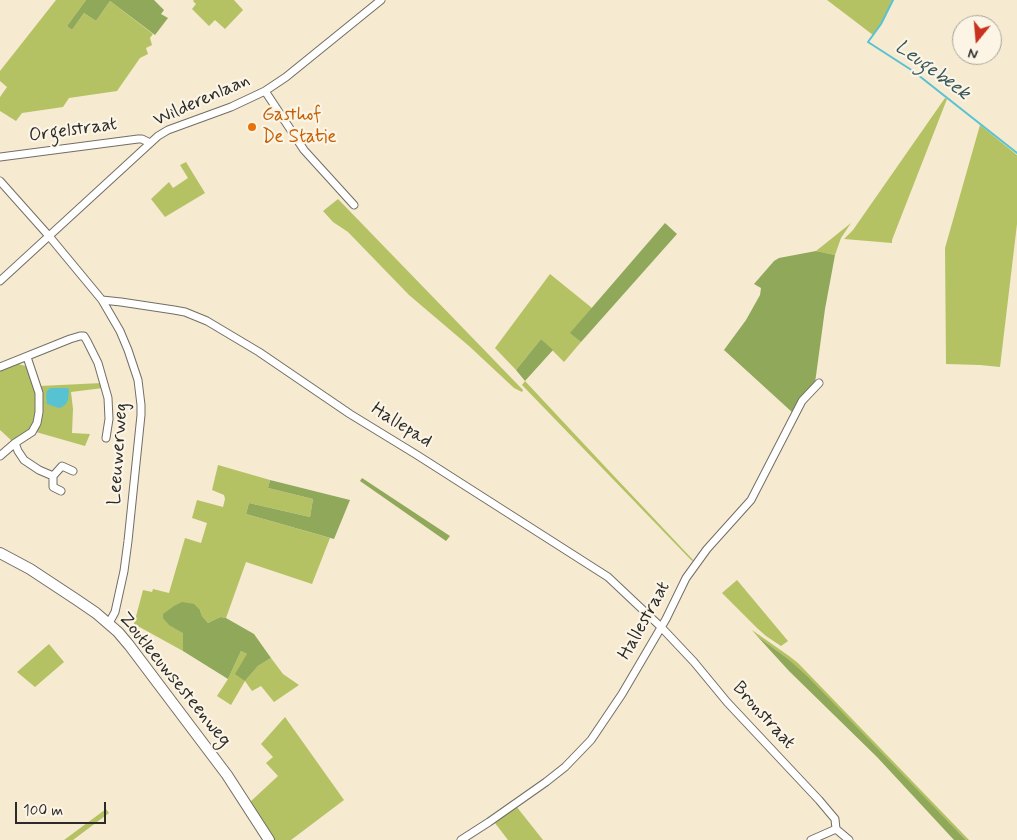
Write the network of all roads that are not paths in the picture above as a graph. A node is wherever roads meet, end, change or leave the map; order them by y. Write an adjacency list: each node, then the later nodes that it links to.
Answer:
1 (381, 0): 2 (street, Wilderenlaan)
2 (265, 91): 3 (street, Wilderenlaan); 6 (street)
3 (150, 143): 4 (street, Orgelstraat); 7 (street, Wilderenlaan)
4 (0, 157)
5 (0, 181): 7 (street, Leeuwerweg)
6 (354, 205)
7 (49, 236): 8 (street, Wilderenlaan); 9 (street, Leeuwerweg)
8 (0, 281)
9 (102, 300): 20 (street, Leeuwerweg); 21 (street, Hallepad)
10 (27, 357): 11 (street); 13 (street); 14 (street)
11 (0, 367)
12 (819, 383): 21 (street, Hallestraat)
13 (106, 438)
14 (15, 443): 15 (street); 17 (street)
15 (0, 456)
16 (73, 471): 17 (street)
17 (53, 476): 18 (street)
18 (61, 491)
19 (0, 553): 20 (street, Zoutleeuwsesteenweg)
20 (109, 623): 23 (street, Zoutleeuwsesteenweg)
21 (661, 627): 22 (street, Bronstraat); 24 (street, Hallestraat)
22 (836, 829): 25 (street); 26 (street, Bronstraat)
23 (269, 840)
24 (461, 840)
25 (811, 840)
26 (849, 840)

